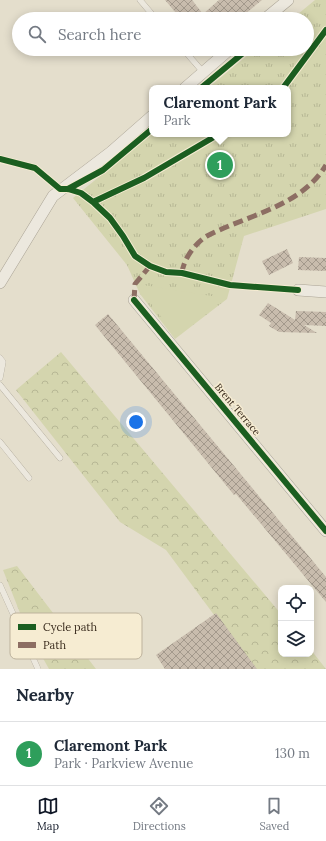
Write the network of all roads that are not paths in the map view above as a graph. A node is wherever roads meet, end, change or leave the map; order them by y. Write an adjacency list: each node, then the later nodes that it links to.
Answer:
1 (140, 0): 3 (lane)
2 (288, 0): 4 (street)
3 (150, 12)
4 (273, 12)
5 (189, 56): 7 (lane)
6 (222, 56): 7 (street)
7 (203, 72): 8 (street)
8 (188, 85)
9 (149, 118): 10 (street)
10 (0, 283)
11 (298, 290): 12 (street)
12 (326, 292)
13 (134, 300): 20 (street, Brent Terrace)
14 (0, 358): 15 (lane)
15 (0, 378)
16 (0, 385): 18 (lane)
17 (0, 442): 19 (lane)
18 (60, 458)
19 (29, 478)
20 (326, 531)
21 (0, 585): 22 (lane)
22 (13, 613)
23 (33, 659): 24 (lane)
24 (38, 669)

